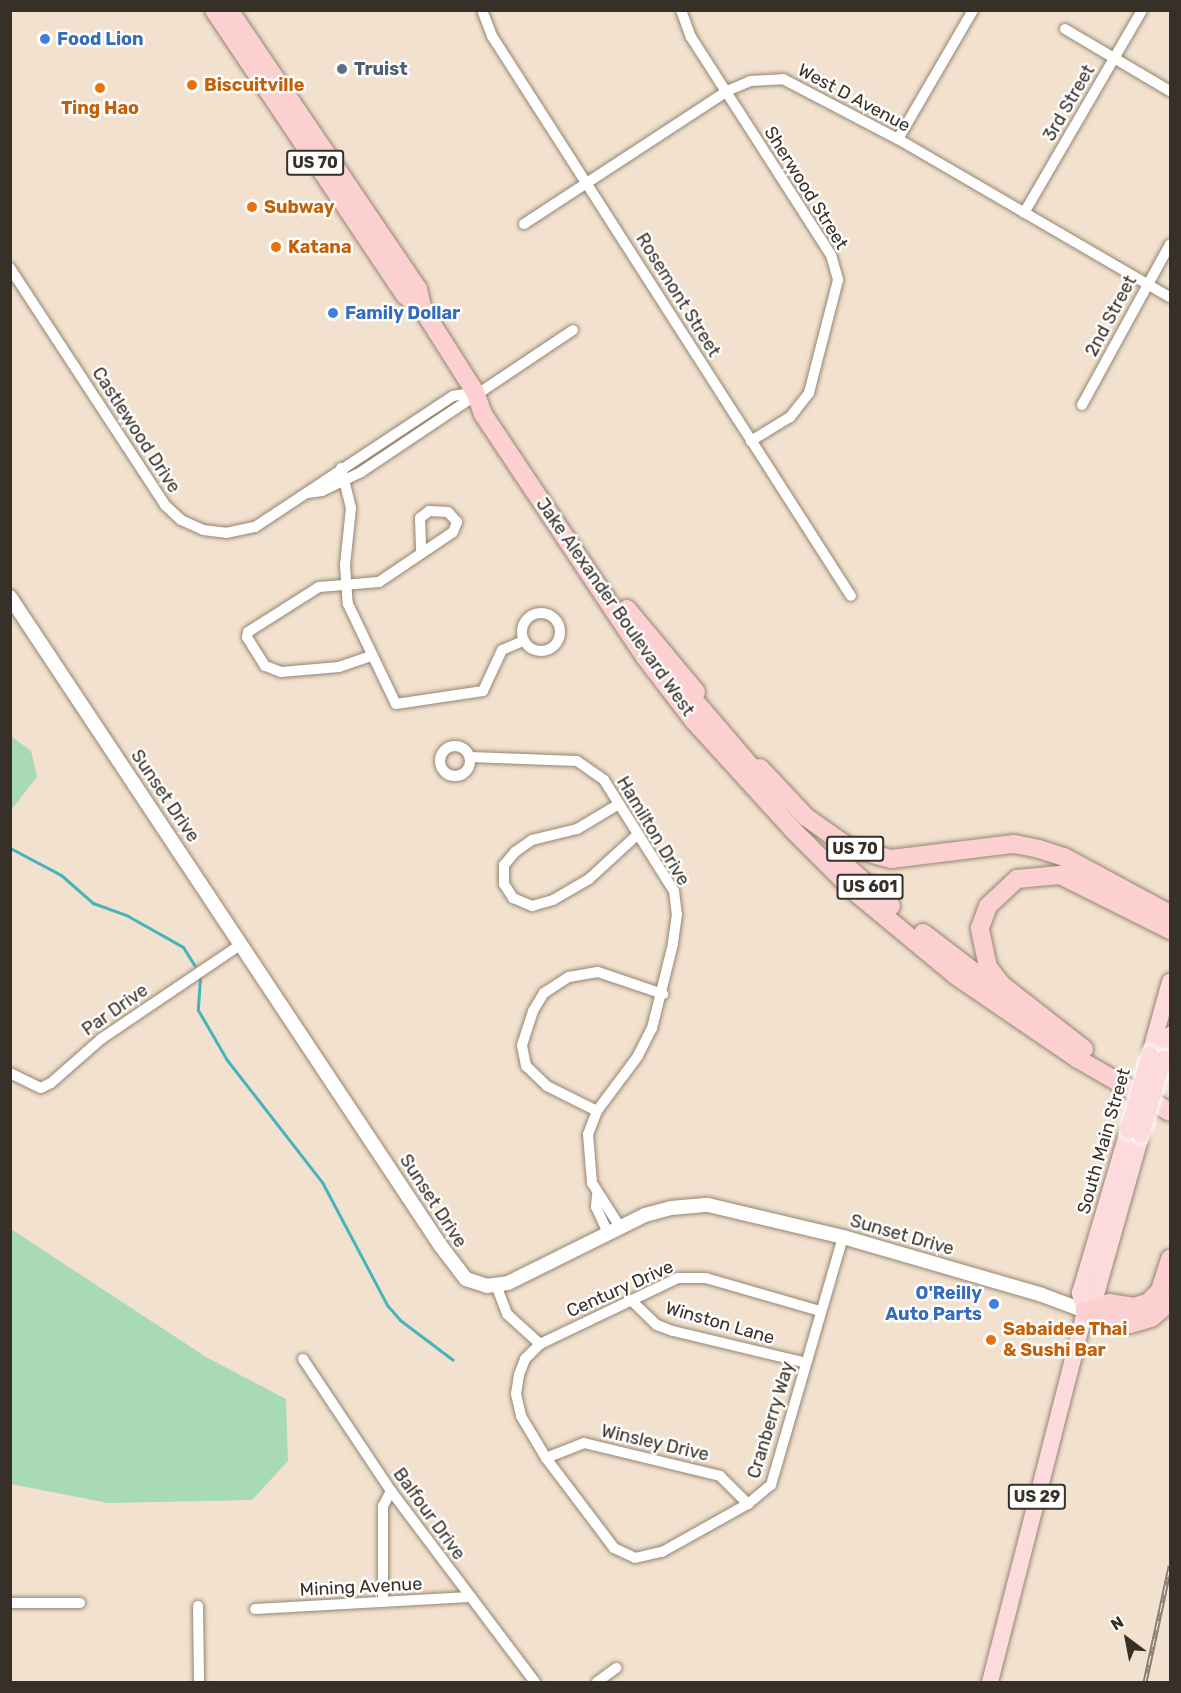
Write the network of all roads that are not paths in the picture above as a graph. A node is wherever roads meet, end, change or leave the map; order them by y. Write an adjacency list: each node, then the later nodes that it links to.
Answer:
1 (214, 10): 19 (highway, Jake Alexander Boulevard West / US 70)
2 (229, 10): 19 (highway, Jake Alexander Boulevard West / US 70)
3 (482, 10): 12 (street, Rosemont Street)
4 (681, 10): 9 (street, Sherwood Street)
5 (973, 10): 11 (street)
6 (1142, 10): 8 (street, 3rd Street)
7 (1065, 29): 8 (street)
8 (1114, 58): 10 (street); 13 (street, 3rd Street)
9 (727, 91): 11 (street, West D Avenue); 12 (street, West D Avenue); 23 (street, Sherwood Street)
10 (1170, 91)
11 (898, 139): 13 (street, West D Avenue)
12 (587, 182): 14 (street, West D Avenue); 23 (street, Rosemont Street)
13 (1024, 213): 17 (street, West D Avenue)
14 (524, 224)
15 (1170, 244): 17 (street, 2nd Street)
16 (10, 268): 24 (street, Castlewood Drive)
17 (1147, 284): 18 (street, West D Avenue); 22 (street, 2nd Street)
18 (1170, 297)
19 (423, 309): 21 (highway, Jake Alexander Boulevard West / US 70)
20 (573, 330): 21 (street, Castlewood Drive)
21 (475, 392): 24 (street, Castlewood Drive); 29 (highway, Jake Alexander Boulevard West / US 70); 41 (highway, Jake Alexander Boulevard West / US 70)
22 (1082, 405)
23 (752, 441): 27 (street, Rosemont Street)
24 (343, 473): 26 (street)
25 (421, 552): 26 (street)
26 (345, 585): 31 (street); 31 (street)
27 (851, 596)
28 (10, 597): 37 (street, Sunset Drive)
29 (627, 609): 35 (highway, US 70); 41 (highway, US 601)
30 (523, 641): 31 (street)
31 (371, 656)
32 (470, 757): 33 (street, Hamilton Drive)
33 (619, 804): 34 (street, Hamilton Drive); 34 (street)
34 (637, 835): 39 (street, Hamilton Drive)
35 (1170, 914)
36 (1170, 930): 41 (highway)
37 (240, 945): 43 (street, Par Drive); 51 (street, Sunset Drive)
38 (1170, 982): 42 (main road, South Main Street / US 29)
39 (663, 994): 45 (street, Hamilton Drive); 45 (street)
40 (1170, 1035): 42 (main road, South Main Street / US 29)
41 (1081, 1054): 44 (highway, US 601); 46 (highway, US 601); 47 (highway, US 70)
42 (1157, 1056): 55 (main road, South Main Street / US 29, bridge)
43 (10, 1072)
44 (1170, 1101)
45 (597, 1111): 48 (street, Hamilton Drive)
46 (1170, 1112)
47 (1170, 1126)
48 (614, 1230): 49 (street, Sunset Drive); 51 (street, Sunset Drive)
49 (843, 1237): 54 (street, Cranberry Way); 55 (street, Sunset Drive)
50 (1170, 1259): 55 (highway)
51 (496, 1286): 56 (street)
52 (632, 1301): 54 (street, Century Drive); 56 (street, Century Drive); 58 (street, Winston Lane)
53 (1170, 1302): 55 (highway)
54 (820, 1311): 58 (street, Cranberry Way)
55 (1085, 1311): 72 (main road, South Main Street / US 29)
56 (540, 1344): 59 (street, Cranberry Way)
57 (303, 1359): 60 (street, Balfour Drive)
58 (806, 1363): 61 (street, Cranberry Way)
59 (546, 1458): 61 (street, Winsley Drive); 61 (street, Cranberry Way)
60 (391, 1491): 62 (street, Balfour Drive); 63 (street)
61 (748, 1504)
62 (470, 1597): 63 (street, Mining Avenue); 70 (street, Balfour Drive)
63 (383, 1602): 67 (street, Mining Avenue)
64 (10, 1603): 65 (street)
65 (80, 1603)
66 (198, 1606): 69 (street)
67 (255, 1609)
68 (616, 1668): 71 (street)
69 (199, 1683)
70 (535, 1683)
71 (597, 1683)
72 (990, 1683)

